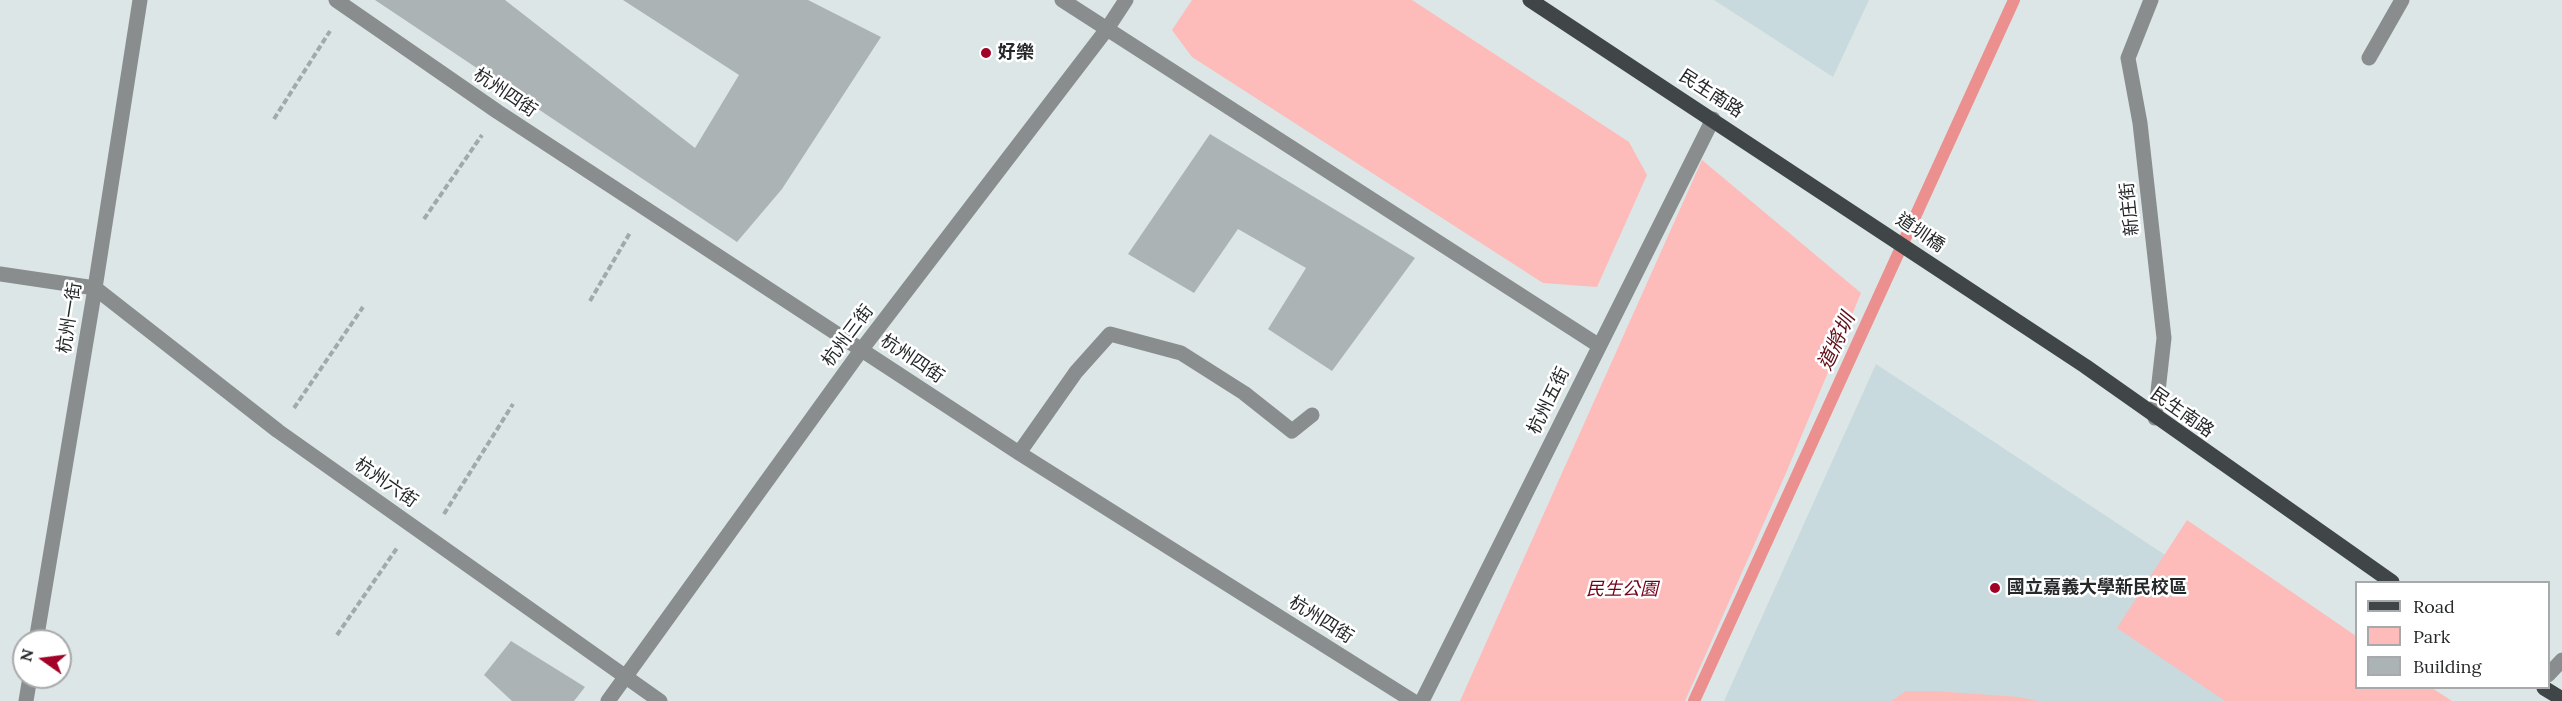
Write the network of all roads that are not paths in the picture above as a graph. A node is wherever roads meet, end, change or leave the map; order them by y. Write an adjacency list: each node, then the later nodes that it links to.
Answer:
1 (140, 0): 14 (street, 杭州一街)
2 (1062, 0): 8 (street)
3 (1126, 0): 8 (street, 杭州三街)
4 (1530, 0): 10 (main road, 民生南路)
5 (2151, 0): 18 (street, 新庄街)
6 (2402, 0): 9 (street)
7 (340, 4): 16 (street, 杭州四街)
8 (1107, 30): 15 (street); 16 (street, 杭州三街)
9 (2369, 58)
10 (1713, 119): 11 (main road, 民生南路); 15 (street, 杭州五街)
11 (1869, 222): 13 (main road, 道圳橋)
12 (0, 274): 14 (street)
13 (1950, 276): 18 (main road, 民生南路)
14 (95, 288): 21 (street, 杭州一街); 24 (street, 杭州六街)
15 (1598, 345): 30 (street, 杭州五街)
16 (862, 349): 19 (street, 杭州四街); 24 (street, 杭州三街)
17 (1312, 415): 19 (street)
18 (2155, 418): 20 (main road, 民生南路)
19 (1019, 453): 29 (street, 杭州四街)
20 (2391, 581)
21 (38, 629)
22 (2562, 660): 23 (street)
23 (2550, 673)
24 (626, 676): 27 (street, 杭州三街); 28 (street, 杭州六街)
25 (2547, 689): 26 (main road)
26 (2562, 699)
27 (608, 701)
28 (660, 701)
29 (1413, 701)
30 (1422, 701)

